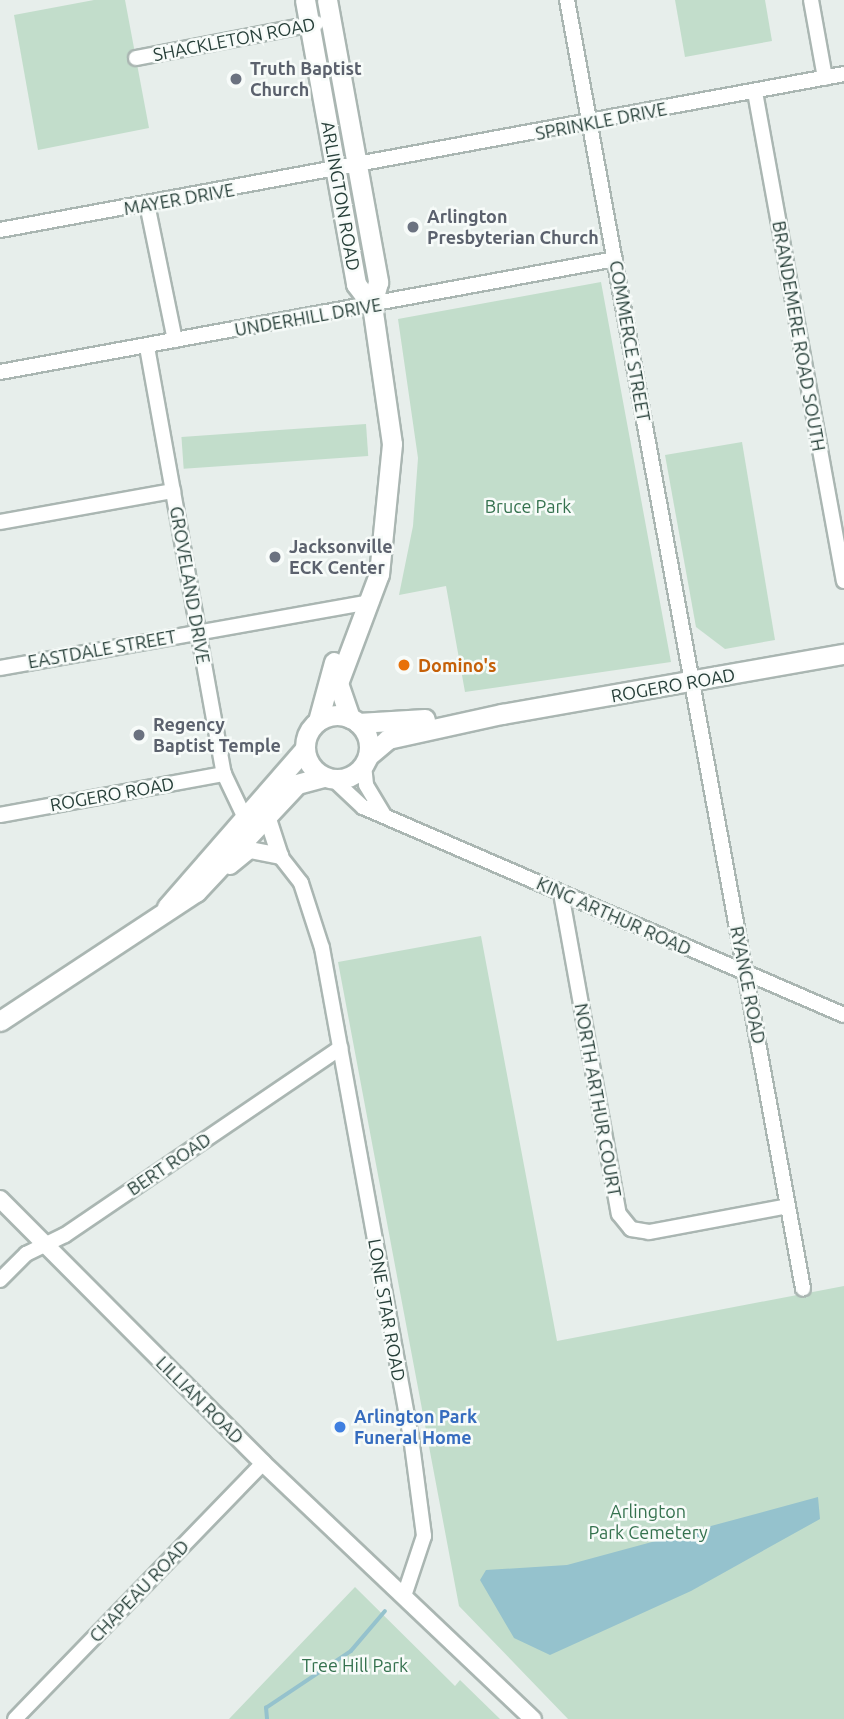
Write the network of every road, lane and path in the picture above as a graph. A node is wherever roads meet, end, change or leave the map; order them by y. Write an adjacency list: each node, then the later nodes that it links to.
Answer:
1 (305, 0): 6 (main road, ARLINGTON ROAD)
2 (327, 0): 5 (main road, ARLINGTON ROAD)
3 (568, 0): 11 (street, COMMERCE STREET)
4 (811, 0): 9 (street)
5 (331, 20): 6 (street, SHACKLETON ROAD); 12 (main road, ARLINGTON ROAD)
6 (310, 25): 7 (street, SHACKLETON ROAD); 13 (main road, ARLINGTON ROAD)
7 (136, 58)
8 (844, 74): 9 (street, SPRINKLE DRIVE)
9 (825, 78): 10 (street, SPRINKLE DRIVE)
10 (755, 92): 11 (street, SPRINKLE DRIVE); 23 (street, BRANDEMERE ROAD SOUTH)
11 (590, 123): 12 (street, SPRINKLE DRIVE); 16 (street, COMMERCE STREET)
12 (357, 167): 13 (street, MAYER DRIVE); 17 (main road, ARLINGTON ROAD)
13 (337, 171): 14 (street, MAYER DRIVE); 17 (main road, ARLINGTON ROAD)
14 (147, 204): 15 (street, MAYER DRIVE); 18 (street)
15 (0, 230)
16 (615, 260): 17 (street, UNDERHILL DRIVE); 29 (street, COMMERCE STREET)
17 (372, 305): 18 (street, UNDERHILL DRIVE); 24 (main road, ARLINGTON ROAD)
18 (175, 340): 19 (street, UNDERHILL DRIVE)
19 (147, 347): 20 (street, UNDERHILL DRIVE); 21 (street, GROVELAND DRIVE)
20 (0, 372)
21 (173, 491): 22 (street); 25 (street, GROVELAND DRIVE)
22 (0, 522)
23 (844, 581)
24 (370, 602): 25 (street, EASTDALE STREET); 26 (main road, ARLINGTON ROAD)
25 (198, 632): 28 (street, EASTDALE STREET); 35 (street, GROVELAND DRIVE)
26 (352, 648): 31 (main road, ARLINGTON ROAD); 32 (main road, ARLINGTON ROAD)
27 (844, 654): 29 (main road, ROGERO ROAD)
28 (0, 668)
29 (692, 682): 30 (main road, ROGERO ROAD); 44 (street, RYANCE ROAD)
30 (502, 714): 31 (main road, ROGERO ROAD); 34 (main road, ROGERO ROAD)
31 (354, 720): 32 (main road); 34 (main road)
32 (318, 721): 33 (main road)
33 (304, 750): 36 (main road); 40 (main road)
34 (366, 760): 36 (main road); 39 (street)
35 (224, 774): 37 (street, ROGERO ROAD); 40 (street, GROVELAND DRIVE)
36 (328, 778): 38 (main road); 39 (street, KING ARTHUR ROAD)
37 (0, 815)
38 (267, 816): 41 (street); 43 (main road)
39 (385, 816): 42 (street, KING ARTHUR ROAD)
40 (245, 818): 43 (main road)
41 (280, 856): 43 (street); 47 (street, LONE STAR ROAD)
42 (561, 893): 44 (street, KING ARTHUR ROAD); 49 (street, NORTH ARTHUR COURT)
43 (174, 907): 46 (main road)
44 (746, 975): 45 (street, KING ARTHUR ROAD); 49 (street, RYANCE ROAD)
45 (844, 1015)
46 (0, 1021)
47 (340, 1048): 50 (street, BERT ROAD); 54 (street, LONE STAR ROAD)
48 (0, 1199): 50 (street, LILLIAN ROAD)
49 (788, 1206): 52 (street, RYANCE ROAD)
50 (46, 1244): 51 (street, BERT ROAD); 53 (street, LILLIAN ROAD)
51 (0, 1280)
52 (803, 1289)
53 (263, 1463): 54 (street, LILLIAN ROAD); 55 (street, CHAPEAU ROAD)
54 (404, 1596): 56 (street)
55 (15, 1719)
56 (533, 1719)

